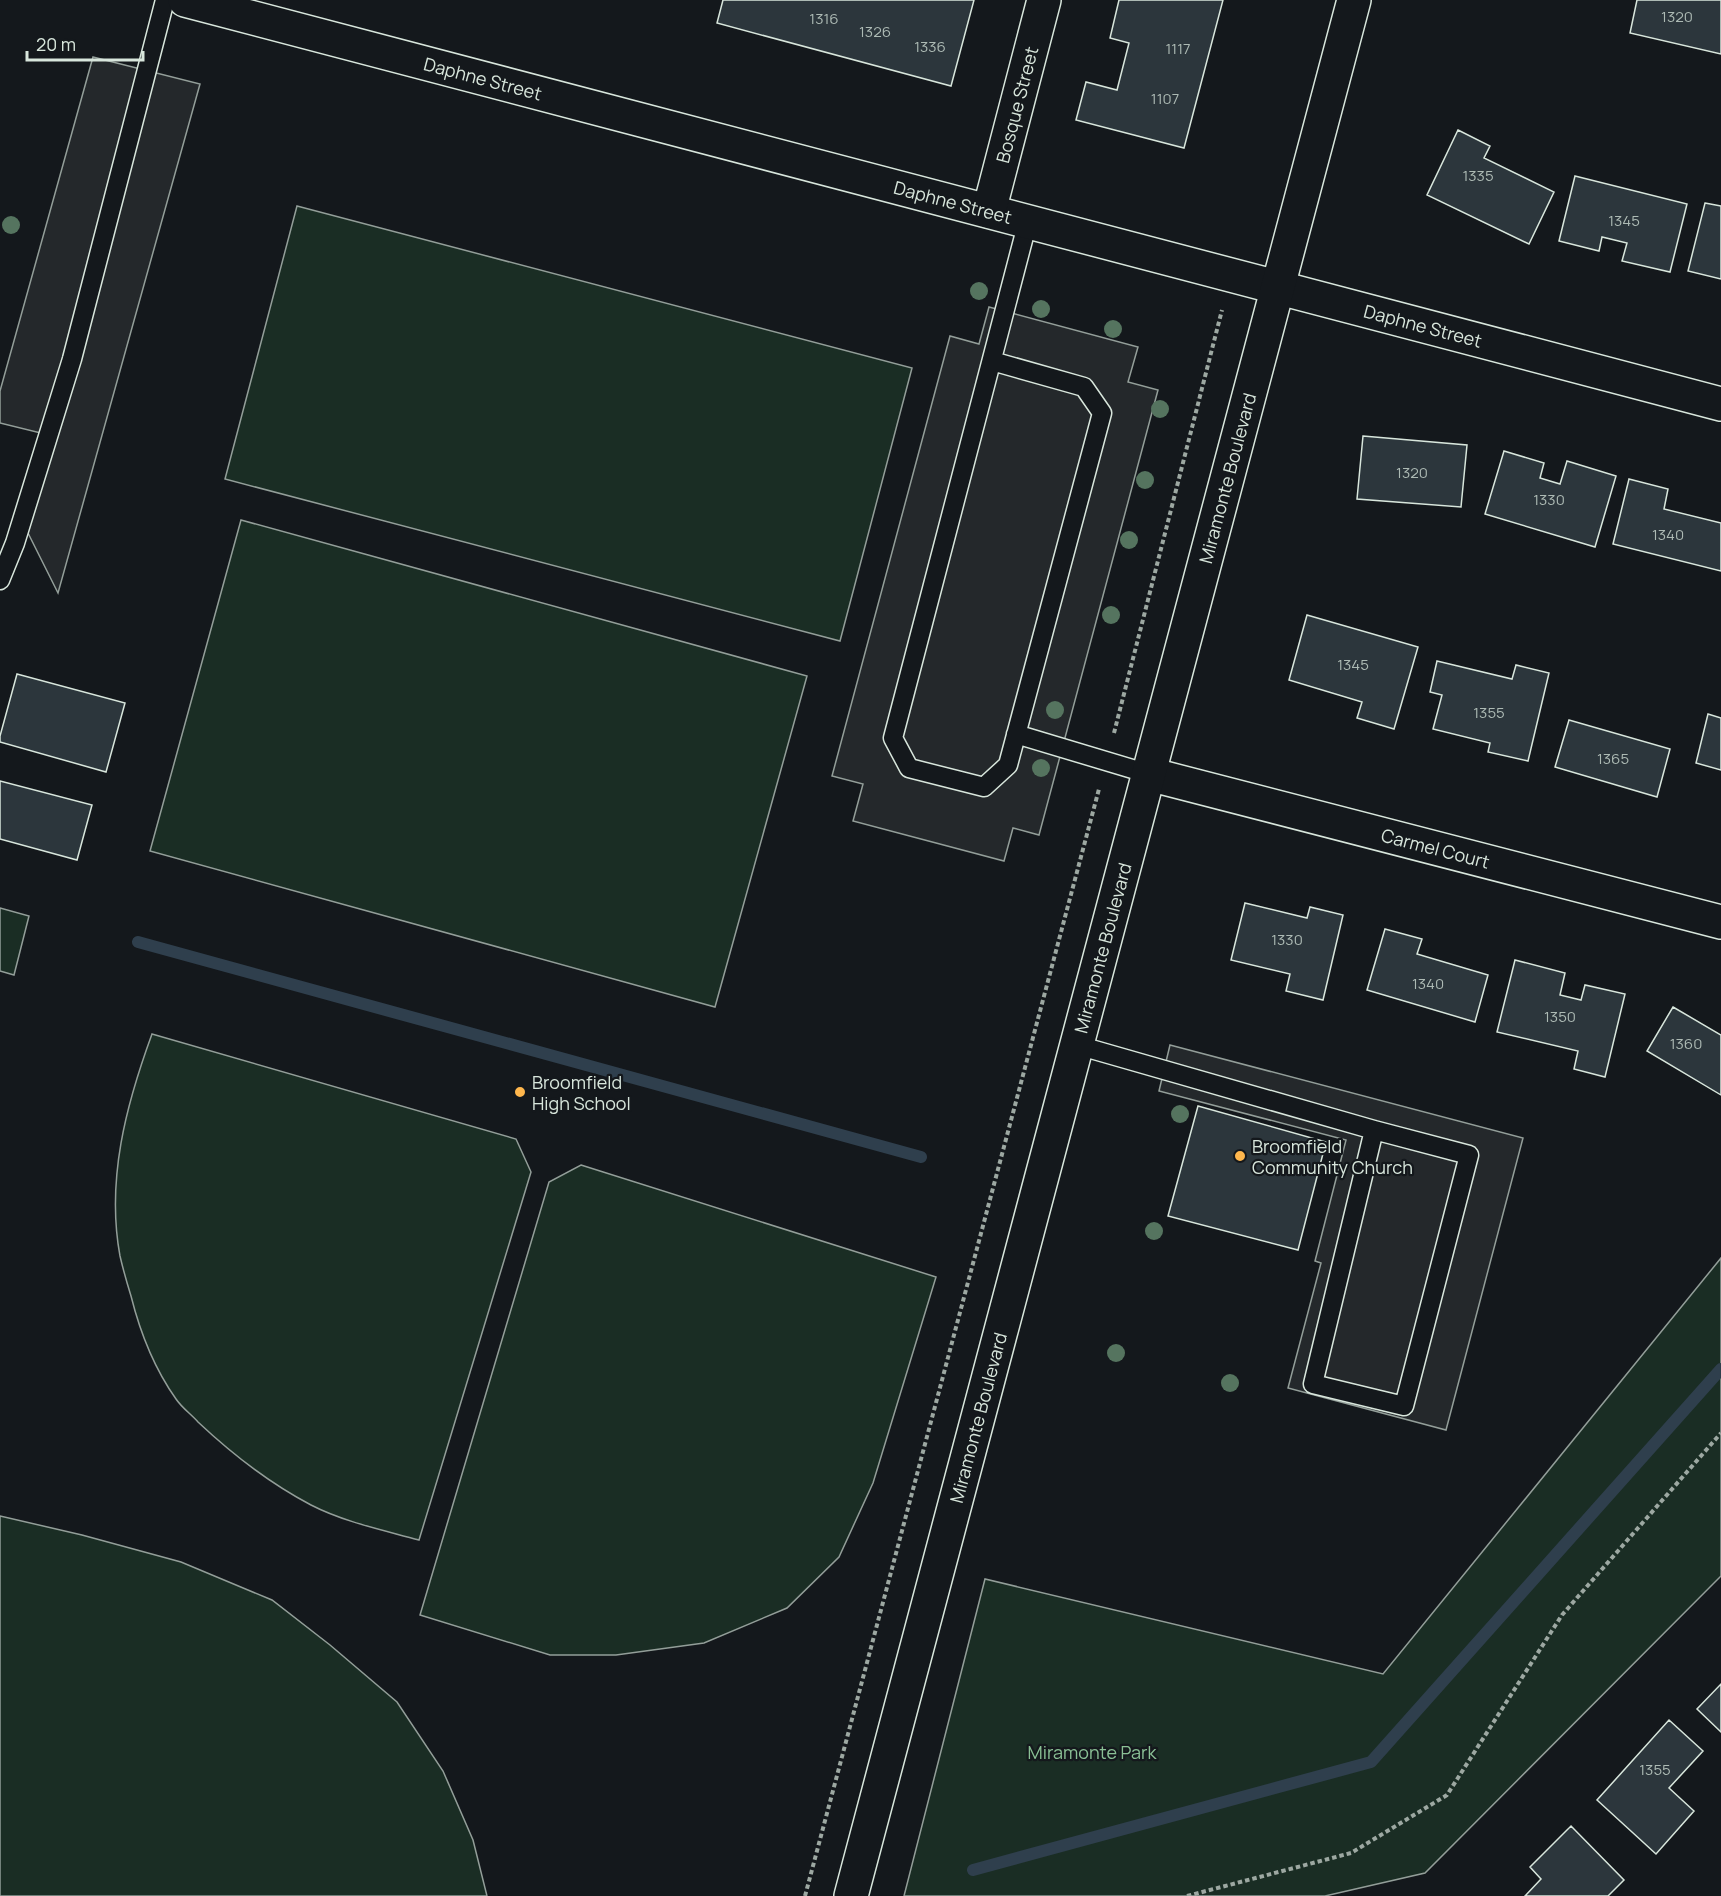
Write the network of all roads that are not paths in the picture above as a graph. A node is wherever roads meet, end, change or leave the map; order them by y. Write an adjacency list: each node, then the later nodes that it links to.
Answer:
1 (165, 0): 10 (lane)
2 (185, 0): 5 (street, Daphne Street)
3 (1044, 0): 5 (street, Bosque Street)
4 (1354, 0): 7 (street, Miramonte Boulevard)
5 (989, 211): 6 (street, Daphne Street)
6 (1028, 221): 7 (street, Daphne Street); 8 (lane)
7 (1277, 288): 9 (street, Daphne Street); 12 (street, Miramonte Boulevard)
8 (992, 361): 11 (lane); 11 (lane)
9 (1721, 404)
10 (0, 580)
11 (1016, 734): 12 (lane)
12 (1149, 774): 13 (street, Carmel Court); 14 (street, Miramonte Boulevard)
13 (1721, 922)
14 (1077, 1045): 15 (lane); 16 (street, Miramonte Boulevard)
15 (1374, 1130): 15 (lane)
16 (851, 1896)

